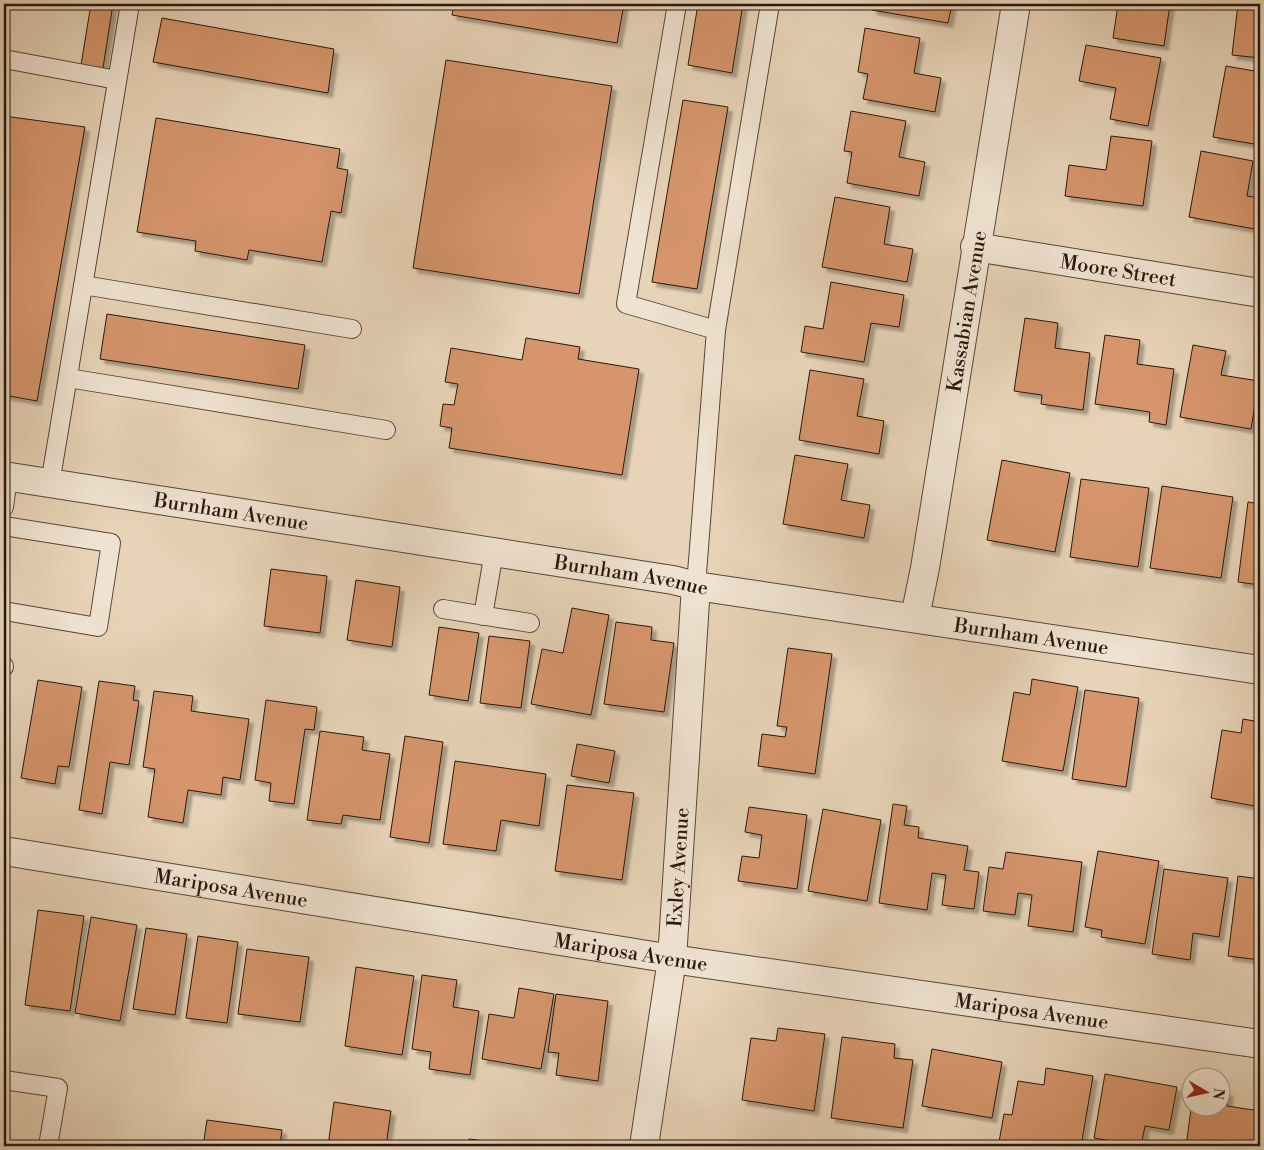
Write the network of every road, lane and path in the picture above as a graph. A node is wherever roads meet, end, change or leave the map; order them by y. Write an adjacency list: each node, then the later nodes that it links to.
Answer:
1 (130, 4): 6 (lane)
2 (677, 4): 11 (lane)
3 (770, 4): 11 (lane)
4 (1016, 4): 7 (street, Kassabian Avenue)
5 (4, 59): 6 (lane)
6 (117, 80): 8 (lane)
7 (975, 247): 9 (street, Moore Street); 23 (street, Kassabian Avenue)
8 (83, 285): 10 (lane); 12 (lane)
9 (1260, 293)
10 (352, 329)
11 (716, 330): 19 (lane)
12 (68, 378): 13 (lane); 15 (lane)
13 (386, 430)
14 (6, 477): 15 (street, Burnham Avenue); 16 (lane)
15 (50, 484): 18 (street, Burnham Avenue)
16 (4, 507)
17 (4, 526): 21 (lane)
18 (494, 552): 19 (street, Burnham Avenue); 22 (lane)
19 (696, 586): 23 (street, Burnham Avenue); 27 (street, Exley Avenue)
20 (443, 609): 22 (lane)
21 (4, 611)
22 (483, 616): 24 (lane)
23 (915, 617): 25 (street, Burnham Avenue)
24 (530, 623)
25 (1260, 670)
26 (4, 851): 27 (street, Mariposa Avenue)
27 (672, 959): 28 (street, Mariposa Avenue); 31 (street, Exley Avenue)
28 (1260, 1044)
29 (4, 1080): 30 (lane)
30 (48, 1146)
31 (644, 1146)

